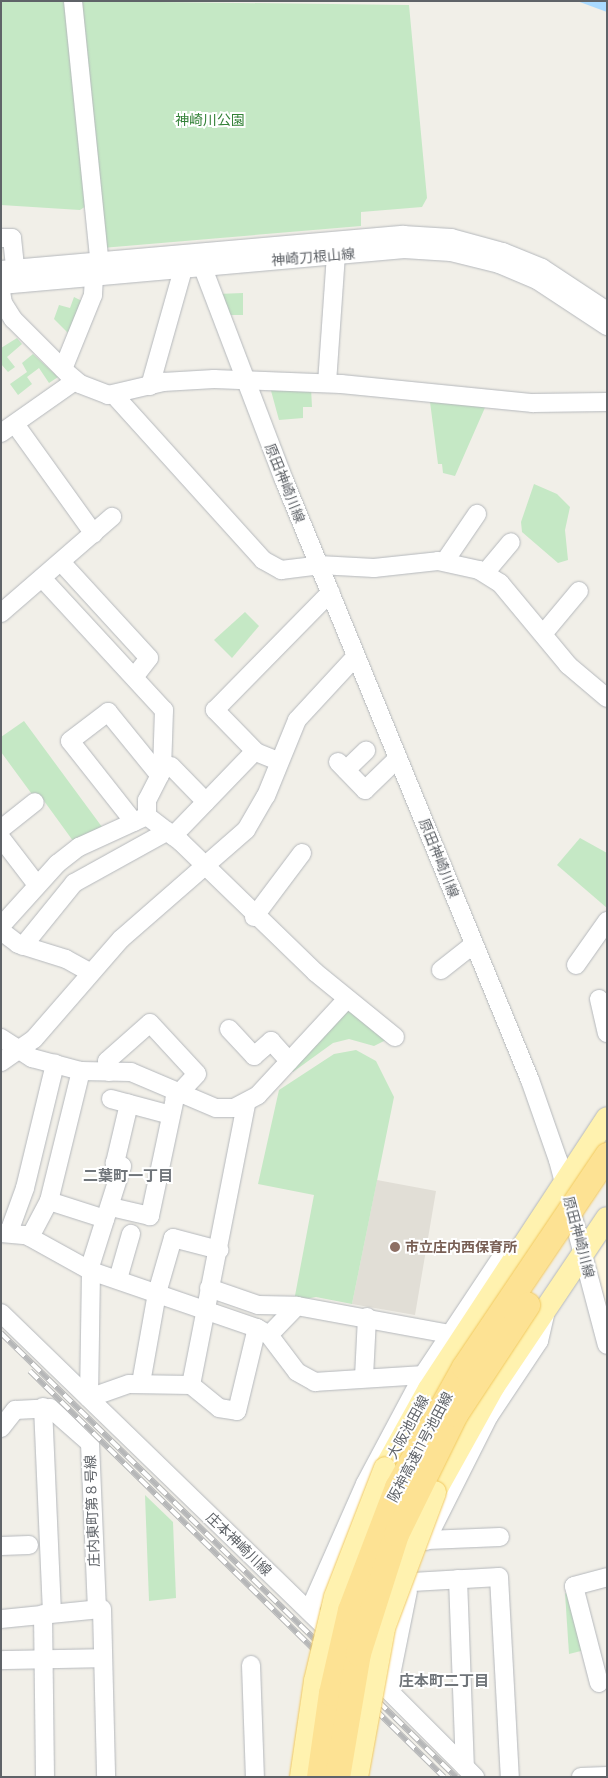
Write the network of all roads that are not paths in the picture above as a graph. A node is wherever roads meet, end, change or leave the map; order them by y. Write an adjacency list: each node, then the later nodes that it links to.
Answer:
1 (72, 1): 4 (street)
2 (1, 238): 5 (street)
3 (336, 255): 6 (street, 神崎刀根山線); 12 (street, 神崎刀根山線); 15 (street)
4 (99, 259): 5 (street, 神崎刀根山線); 11 (street, 神崎刀根山線)
5 (8, 268)
6 (203, 268): 7 (street, 神崎刀根山線); 14 (street, 原田神崎川線)
7 (183, 269): 8 (street, 神崎刀根山線); 16 (street)
8 (94, 277): 9 (street, 神崎刀根山線); 13 (street)
9 (1, 285)
10 (1, 290): 13 (street)
11 (607, 311)
12 (607, 326)
13 (69, 375): 17 (street); 19 (street)
14 (244, 380): 15 (street); 16 (street); 26 (street, 原田神崎川線)
15 (327, 383): 18 (street)
16 (150, 386): 17 (street)
17 (115, 396): 26 (street)
18 (607, 402)
19 (8, 428): 22 (street)
20 (477, 514): 24 (street)
21 (112, 517): 22 (street)
22 (94, 534): 25 (street)
23 (511, 542): 27 (street)
24 (445, 561): 26 (street); 27 (street)
25 (61, 562): 28 (street); 34 (street)
26 (318, 565): 30 (street, 原田神崎川線)
27 (485, 573): 32 (street)
28 (42, 578): 31 (street); 34 (street)
29 (579, 590): 32 (street)
30 (331, 592): 33 (street, 原田神崎川線); 36 (street)
31 (1, 612)
32 (543, 634): 35 (street)
33 (356, 656): 38 (street, 原田神崎川線); 39 (street)
34 (135, 676): 40 (street)
35 (607, 698)
36 (255, 751): 39 (street); 42 (street)
37 (366, 751): 38 (street)
38 (398, 758): 53 (street, 原田神崎川線)
39 (278, 761): 48 (street)
40 (166, 771): 42 (street); 43 (street); 43 (street)
41 (36, 802): 44 (street)
42 (206, 802): 45 (street)
43 (141, 819): 45 (street); 49 (street)
44 (1, 829)
45 (171, 834): 48 (street); 54 (street)
46 (1, 838): 49 (street)
47 (302, 852): 50 (street)
48 (204, 868): 50 (street); 57 (street)
49 (37, 885): 52 (street)
50 (254, 917): 58 (street)
51 (607, 921): 55 (street)
52 (2, 934): 54 (street)
53 (474, 944): 56 (street); 77 (street, 原田神崎川線)
54 (23, 946): 57 (street)
55 (576, 965)
56 (441, 970)
57 (89, 972): 64 (street)
58 (347, 998): 62 (street); 65 (street)
59 (599, 999): 61 (street)
60 (230, 1029): 65 (street)
61 (607, 1033)
62 (395, 1037)
63 (1, 1038): 64 (street)
64 (20, 1050): 66 (street); 67 (street)
65 (289, 1061): 73 (street)
66 (1, 1062)
67 (55, 1064): 68 (street); 82 (street)
68 (81, 1071): 69 (street); 79 (street)
69 (109, 1072): 70 (street); 70 (street)
70 (179, 1092): 73 (street); 74 (street)
71 (111, 1099): 72 (street)
72 (129, 1104): 74 (street); 80 (street)
73 (246, 1104): 86 (street)
74 (171, 1115): 80 (street)
75 (607, 1118): 77 (main road, 大阪池田線)
76 (607, 1155): 131 (highway, 阪神高速11号池田線, bridge)
77 (564, 1181): 85 (main road, 大阪池田線); 87 (street, 原田神崎川線)
78 (607, 1186): 132 (highway, 阪神高速11号池田線, bridge)
79 (49, 1201): 80 (street); 84 (street)
80 (108, 1213): 88 (street)
81 (607, 1218): 87 (main road)
82 (5, 1233): 84 (street)
83 (131, 1234): 89 (street)
84 (30, 1237): 88 (street)
85 (521, 1248): 98 (street); 130 (main road, 大阪池田線, bridge)
86 (219, 1250): 90 (street); 91 (street)
87 (583, 1253): 93 (main road); 99 (street, 原田神崎川線)
88 (90, 1270): 89 (street); 104 (street)
89 (118, 1280): 91 (street)
90 (209, 1288): 92 (street); 94 (street)
91 (157, 1293): 94 (street); 102 (street)
92 (297, 1306): 96 (street); 97 (street)
93 (546, 1307): 108 (street); 133 (main road, bridge)
94 (204, 1308): 97 (street); 103 (street)
95 (1, 1313): 104 (street, 庄本神崎川線)
96 (367, 1317): 98 (street); 101 (street)
97 (263, 1332): 101 (street); 103 (street)
98 (449, 1334): 100 (street)
99 (607, 1345)
100 (423, 1375): 101 (street); 115 (street)
101 (364, 1377)
102 (141, 1383): 103 (street); 104 (street)
103 (191, 1385)
104 (89, 1398): 115 (street, 庄本神崎川線)
105 (44, 1407): 106 (street); 114 (street, 庄内東町第８号線); 116 (street)
106 (1, 1428)
107 (500, 1537): 108 (street)
108 (426, 1540): 113 (street)
109 (29, 1545): 110 (street)
110 (1, 1546)
111 (607, 1578): 122 (street)
112 (458, 1579): 113 (street); 125 (street); 135 (street)
113 (412, 1582): 123 (street)
114 (97, 1609): 116 (street); 118 (street, 庄内東町第８号線)
115 (309, 1611): 123 (street, 庄本神崎川線)
116 (47, 1614): 117 (street); 119 (street)
117 (1, 1619)
118 (102, 1658): 119 (street); 128 (street)
119 (42, 1659): 120 (street); 127 (street)
120 (1, 1660)
121 (251, 1665): 129 (street)
122 (596, 1684)
123 (388, 1690): 125 (street, 庄本神崎川線)
124 (374, 1725): 134 (street)
125 (470, 1772)
126 (607, 1776): 137 (street)
127 (45, 1777)
128 (106, 1777)
129 (255, 1777)
130 (301, 1777)
131 (319, 1777)
132 (337, 1777)
133 (356, 1777)
134 (368, 1777)
135 (510, 1777)
136 (581, 1777): 137 (street)
137 (599, 1777)

